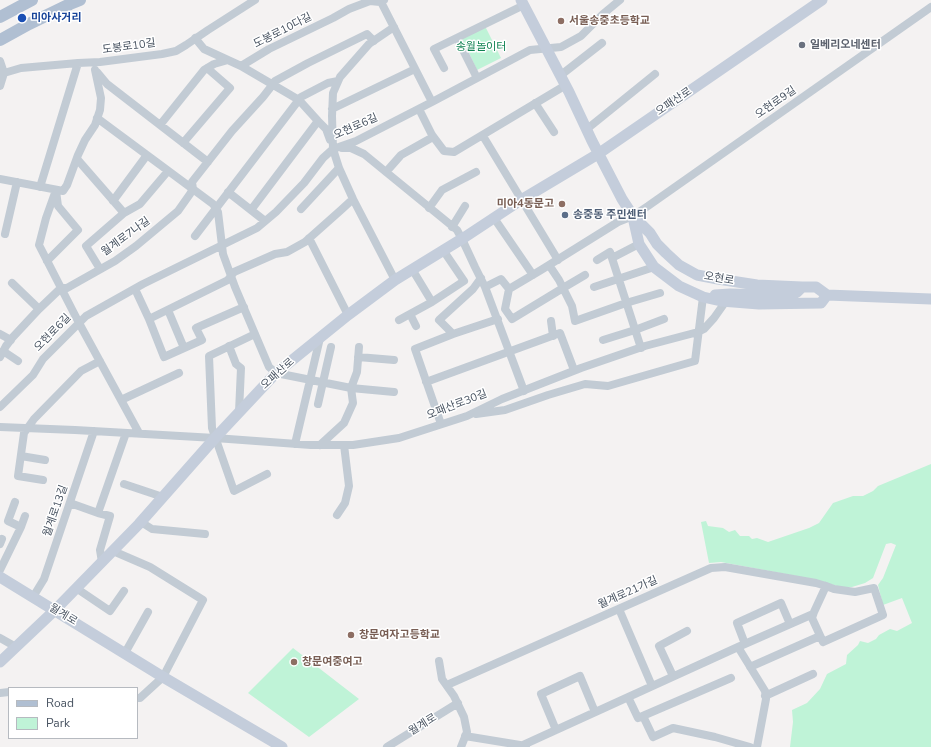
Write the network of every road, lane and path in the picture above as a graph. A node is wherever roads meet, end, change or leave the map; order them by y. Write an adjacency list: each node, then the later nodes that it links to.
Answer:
1 (32, 0): 9 (main road)
2 (80, 0): 11 (main road)
3 (256, 0): 12 (street, 도봉로10길)
4 (620, 0): 16 (street, 오현로6길)
5 (822, 0): 47 (street, 오패산로)
6 (381, 1): 10 (street); 21 (street, 도봉로10다길)
7 (523, 2): 13 (street); 16 (street, 오현로)
8 (931, 7): 70 (street, 오현로9길)
9 (0, 17)
10 (394, 27): 14 (street); 24 (street)
11 (4, 38)
12 (195, 38): 17 (street); 19 (street, 도봉로10길)
13 (457, 38): 23 (street); 28 (street)
14 (374, 41): 30 (street); 31 (street)
15 (602, 44): 29 (street)
16 (546, 48): 28 (street, 오현로6길); 29 (street, 오현로)
17 (228, 60): 21 (street); 22 (street)
18 (0, 61): 26 (street)
19 (88, 62): 20 (street, 도봉로10길); 25 (street)
20 (78, 63): 26 (street, 도봉로10길); 57 (street)
21 (241, 66): 31 (street)
22 (207, 68): 40 (street); 45 (street)
23 (444, 68)
24 (415, 69): 34 (street); 36 (street)
25 (95, 70): 38 (street); 40 (street)
26 (2, 74): 32 (street)
27 (655, 74): 41 (street)
28 (477, 78): 34 (street, 오현로6길)
29 (563, 80): 35 (street); 41 (street, 오현로)
30 (338, 81): 33 (street); 36 (street)
31 (273, 84): 33 (street); 50 (street)
32 (0, 86)
33 (299, 100): 39 (street); 60 (street)
34 (432, 102): 37 (street, 오현로6길)
35 (535, 103): 42 (street); 43 (street)
36 (332, 109): 46 (street)
37 (419, 109): 44 (street); 46 (street, 오현로6길)
38 (97, 118): 48 (street); 49 (street)
39 (318, 121): 46 (street); 68 (street)
40 (160, 125): 45 (street)
41 (587, 129): 47 (street, 오현로)
42 (554, 132)
43 (483, 136): 44 (street); 62 (street)
44 (433, 137): 53 (street)
45 (183, 143): 50 (street)
46 (333, 149): 51 (street); 53 (street); 72 (street, 오현로6길)
47 (599, 154): 62 (street, 오패산로); 70 (street, 오현로)
48 (147, 155): 52 (street); 63 (street)
49 (77, 159): 59 (street); 63 (street, 월계로7나길)
50 (208, 162): 58 (street)
51 (339, 168): 61 (street); 67 (street)
52 (168, 171): 58 (street); 69 (street)
53 (386, 172): 66 (street)
54 (476, 172): 66 (street)
55 (0, 179): 56 (street)
56 (17, 182): 57 (street); 74 (street)
57 (40, 187): 59 (street)
58 (192, 189): 65 (street); 87 (street, 월계로7나길)
59 (56, 190): 84 (street); 84 (street)
60 (228, 192): 65 (street); 68 (street)
61 (353, 199): 76 (street); 94 (street)
62 (522, 200): 71 (street, 오패산로); 82 (street)
63 (113, 201): 69 (street, 월계로7나길)
64 (465, 206): 73 (street)
65 (216, 208): 75 (street); 79 (street)
66 (429, 208): 73 (street)
67 (301, 209)
68 (251, 210): 72 (street)
69 (124, 213): 87 (street)
70 (632, 216): 78 (street, 오현로); 82 (street, 오현로9길); 98 (street, 오현로)
71 (494, 218): 77 (street, 오패산로); 89 (street)
72 (265, 221): 79 (street, 오현로6길)
73 (452, 227): 77 (street)
74 (5, 234)
75 (194, 236)
76 (309, 238): 91 (street); 114 (street)
77 (462, 239): 80 (street, 오패산로); 92 (street)
78 (638, 244): 81 (street); 86 (street, 오현로)
79 (222, 246): 91 (street); 101 (street, 오현로6길)
80 (443, 250): 88 (street, 오패산로); 108 (street)
81 (612, 258): 83 (street); 93 (street)
82 (558, 260): 85 (street, 오현로9길)
83 (597, 260)
84 (47, 261): 99 (street)
85 (549, 265): 89 (street, 오현로9길); 100 (street)
86 (654, 267): 93 (street); 105 (street, 오현로)
87 (100, 269): 99 (street, 월계로7나길)
88 (412, 269): 94 (street, 오패산로); 108 (street)
89 (533, 275): 102 (street, 오현로9길)
90 (585, 275): 100 (street)
91 (232, 276): 110 (street); 112 (street)
92 (481, 278): 96 (street); 126 (street)
93 (618, 279): 97 (street); 109 (street)
94 (395, 280): 114 (street, 오패산로)
95 (12, 284): 111 (street)
96 (485, 287): 102 (street); 116 (street)
97 (594, 287)
98 (802, 287): 104 (street, 오현로); 105 (street)
99 (61, 288): 111 (street); 120 (street)
100 (563, 288): 102 (street); 109 (street)
101 (135, 289): 115 (street); 120 (street, 오현로6길)
102 (508, 289)
103 (660, 292): 109 (street)
104 (827, 295): 106 (street, 오현로); 107 (street, 오현로)
105 (703, 297): 107 (street, 오현로); 123 (street)
106 (931, 299)
107 (726, 301): 123 (street)
108 (432, 302): 113 (street)
109 (626, 303): 122 (street)
110 (244, 307): 125 (street); 134 (street)
111 (39, 309): 129 (street)
112 (168, 310): 115 (street); 134 (street)
113 (410, 314): 118 (street); 121 (street)
114 (348, 315): 128 (street, 오패산로)
115 (150, 319): 134 (street)
116 (498, 319): 126 (street); 136 (street)
117 (664, 319): 122 (street)
118 (399, 320)
119 (551, 321): 127 (street)
120 (79, 323): 141 (street); 153 (street, 오현로6길)
121 (416, 326)
122 (635, 330): 130 (street); 135 (street)
123 (698, 332): 135 (street, 오패산로30길); 155 (street)
124 (0, 334): 129 (street)
125 (255, 334): 131 (street); 144 (street)
126 (453, 334): 147 (street)
127 (557, 334): 136 (street); 142 (street)
128 (320, 338): 144 (street, 오패산로); 145 (street, 오패산로)
129 (11, 340): 137 (street)
130 (603, 340)
131 (229, 346): 154 (street); 162 (street)
132 (331, 347): 146 (street)
133 (359, 347): 138 (street)
134 (184, 348)
135 (641, 348): 142 (street, 오패산로30길)
136 (509, 352): 147 (street); 149 (street)
137 (1, 354): 139 (street)
138 (358, 357): 140 (street); 148 (street)
139 (18, 360)
140 (394, 360)
141 (100, 361): 151 (street); 158 (street)
142 (574, 370): 149 (street, 오패산로30길)
143 (179, 373): 151 (street)
144 (276, 374): 145 (street); 154 (street, 오패산로)
145 (310, 379): 146 (street); 163 (street)
146 (323, 382): 148 (street); 152 (street)
147 (426, 382): 156 (street)
148 (351, 388): 150 (street); 164 (street)
149 (524, 391): 155 (street, 오패산로30길)
150 (394, 392)
151 (120, 400): 161 (street)
152 (318, 404)
153 (0, 407)
154 (239, 412): 162 (street, 오패산로)
155 (467, 416): 156 (street, 오패산로30길)
156 (440, 424): 165 (street, 오패산로30길)
157 (0, 427): 158 (street, 오패산로30길)
158 (27, 428): 159 (street, 오패산로30길); 166 (street)
159 (94, 431): 160 (street, 오패산로30길); 173 (street, 월계로13길)
160 (126, 433): 161 (street, 오패산로30길); 174 (street)
161 (138, 433): 162 (street, 오패산로30길)
162 (215, 438): 163 (street, 오패산로30길); 168 (street); 171 (street, 오패산로)
163 (295, 444): 164 (street, 오패산로30길)
164 (320, 445): 165 (street, 오패산로30길)
165 (344, 445): 175 (street)
166 (21, 456): 167 (street); 169 (street)
167 (45, 460)
168 (267, 474)
169 (43, 480)
170 (124, 484): 171 (street)
171 (163, 497): 177 (street, 오패산로)
172 (15, 502): 178 (street)
173 (70, 503): 174 (street); 187 (street, 월계로13길)
174 (98, 513): 181 (street)
175 (337, 515)
176 (25, 516): 178 (street)
177 (141, 522): 179 (street); 180 (street, 오패산로)
178 (21, 527): 182 (street)
179 (205, 534)
180 (113, 551): 181 (street, 오패산로); 204 (street)
181 (102, 562): 185 (street, 오패산로)
182 (0, 570)
183 (0, 577): 187 (street, 월계로)
184 (826, 586): 188 (street, 월계로21가길); 191 (street); 194 (street, 월계로21가길)
185 (76, 588): 186 (street); 189 (street, 오패산로)
186 (124, 591)
187 (33, 597): 189 (street, 월계로)
188 (619, 609): 206 (street, 월계로21가길); 207 (street)
189 (55, 610): 197 (street, 오패산로); 198 (street, 월계로)
190 (148, 612): 198 (street)
191 (813, 614): 192 (street); 194 (street)
192 (790, 624): 196 (street); 196 (street)
193 (687, 631): 203 (street)
194 (820, 636): 201 (street)
195 (0, 638): 197 (street)
196 (741, 645): 201 (street); 203 (street)
197 (16, 647): 200 (street, 오패산로)
198 (125, 653): 204 (street, 월계로)
199 (438, 661): 206 (street)
200 (0, 662)
201 (750, 667): 208 (street)
202 (813, 674): 208 (street)
203 (673, 676): 207 (street)
204 (163, 677): 210 (street); 217 (street, 월계로)
205 (731, 678): 213 (street)
206 (447, 685): 211 (street)
207 (652, 686): 209 (street)
208 (765, 696): 221 (street)
209 (628, 697): 212 (street); 213 (street)
210 (138, 698)
211 (458, 703): 215 (street); 218 (street, 월계로)
212 (595, 712): 214 (street); 214 (street)
213 (643, 716): 220 (street)
214 (556, 730): 216 (street)
215 (465, 736): 216 (street); 219 (street)
216 (525, 746)
217 (280, 747)
218 (387, 747)
219 (461, 747)
220 (750, 747)
221 (757, 747)

